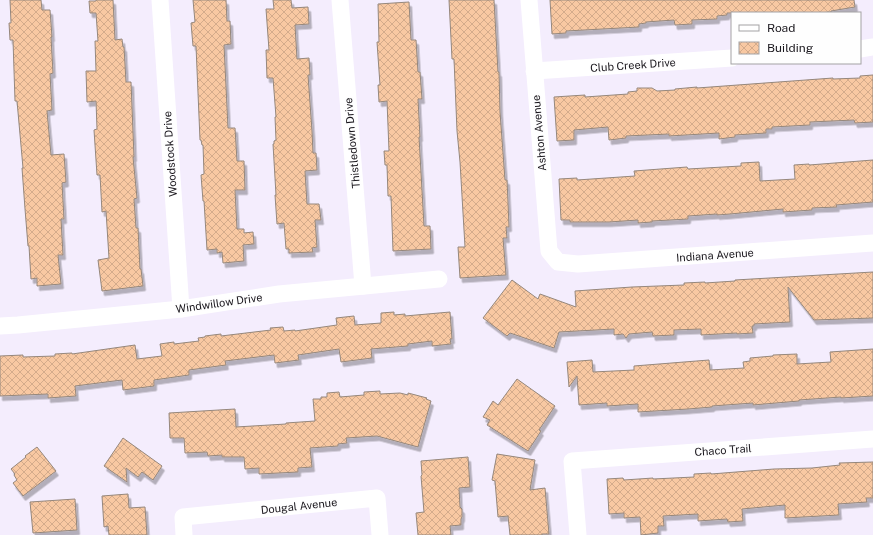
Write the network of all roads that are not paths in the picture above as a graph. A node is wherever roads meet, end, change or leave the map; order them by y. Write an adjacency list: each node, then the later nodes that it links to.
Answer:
1 (160, 0): 12 (street, Woodstock Drive)
2 (340, 0): 11 (street, Thistledown Drive)
3 (529, 0): 7 (street, Ashton Avenue)
4 (873, 47): 5 (street)
5 (861, 49)
6 (731, 58): 7 (street, Club Creek Drive)
7 (534, 71): 9 (street, Ashton Avenue)
8 (873, 243): 9 (street, Indiana Avenue)
9 (558, 262)
10 (439, 279): 11 (street, Windwillow Drive)
11 (363, 286): 12 (street, Windwillow Drive)
12 (181, 309): 13 (street, Windwillow Drive)
13 (0, 326)
14 (873, 440): 17 (street, Chaco Trail)
15 (184, 535): 16 (street, Dougal Avenue)
16 (380, 535)
17 (578, 535)

